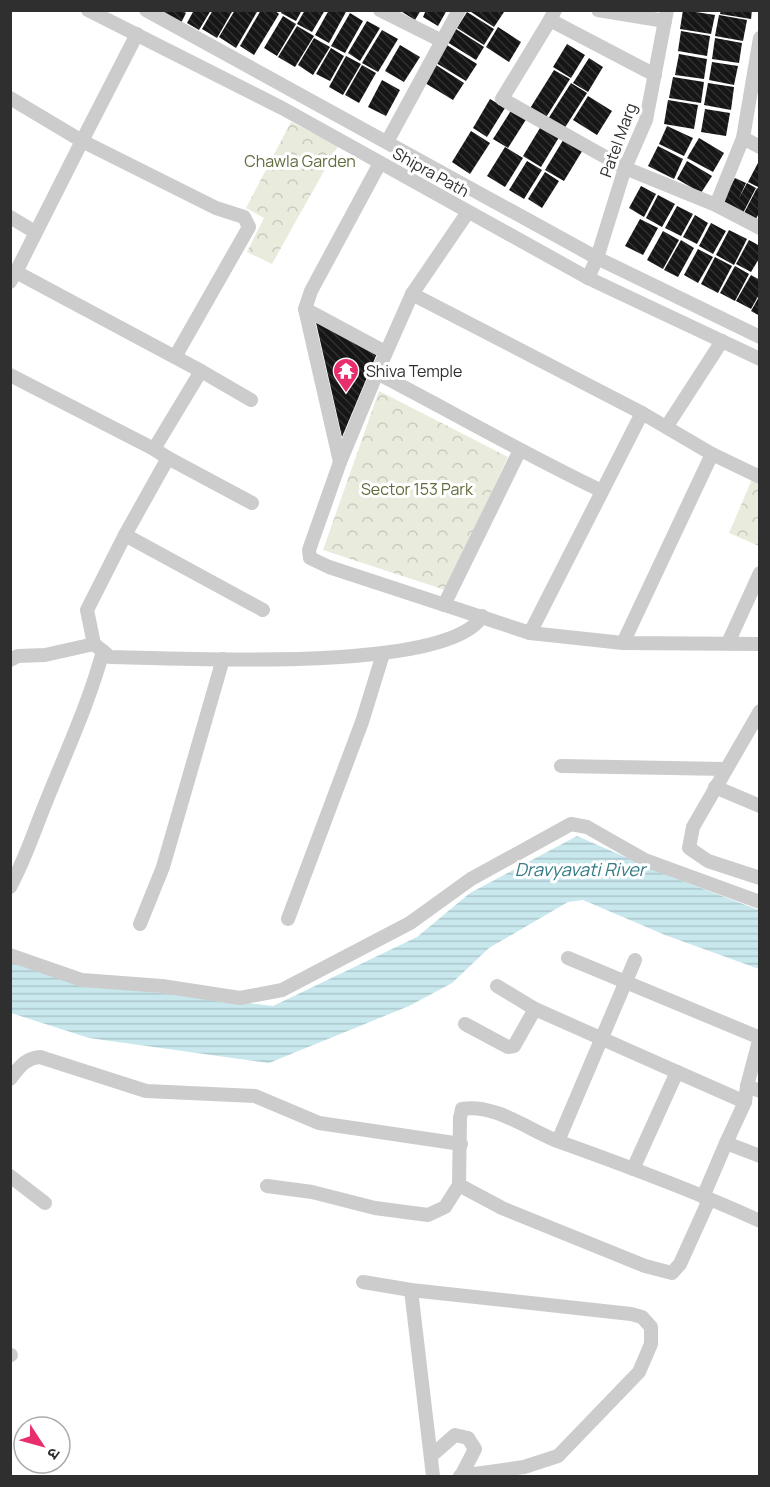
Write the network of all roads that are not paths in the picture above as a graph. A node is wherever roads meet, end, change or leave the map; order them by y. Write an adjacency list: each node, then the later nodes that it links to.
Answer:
1 (88, 10): 8 (street, Shipra Path)
2 (146, 10): 15 (street, Shipra Path)
3 (380, 10): 10 (street)
4 (459, 10): 10 (street)
5 (598, 10): 7 (street)
6 (553, 15): 11 (street); 18 (street)
7 (666, 16): 11 (street, Patel Marg)
8 (137, 34): 14 (street); 17 (street, Shipra Path)
9 (759, 38): 13 (street)
10 (442, 41): 15 (street)
11 (655, 75): 18 (street, Patel Marg)
12 (10, 98): 14 (street)
13 (742, 138): 16 (street); 19 (street)
14 (82, 141): 23 (street); 32 (street)
15 (387, 142): 24 (street, Shipra Path)
16 (759, 147)
17 (380, 163): 20 (street, Shipra Path); 28 (street)
18 (625, 168): 19 (street); 24 (street, Patel Marg)
19 (716, 205): 22 (street)
20 (468, 212): 26 (street, Shipra Path); 27 (street)
21 (10, 217): 23 (street)
22 (759, 228)
23 (35, 232): 25 (street)
24 (597, 258): 26 (street, Patel Marg); 29 (street, Shipra Path)
25 (13, 277): 32 (street)
26 (588, 278): 30 (street, Shipra Path)
27 (412, 294): 31 (street); 38 (street)
28 (305, 309): 31 (street); 44 (street)
29 (759, 337)
30 (722, 341): 33 (street, Shipra Path); 39 (street)
31 (385, 352): 35 (street)
32 (175, 357): 34 (street)
33 (759, 359)
34 (201, 371): 37 (street); 40 (street)
35 (377, 373): 41 (street); 44 (street)
36 (10, 375): 40 (street)
37 (251, 400)
38 (642, 413): 39 (street); 46 (street)
39 (667, 426): 42 (street)
40 (154, 449): 43 (street)
41 (519, 452): 46 (street); 50 (street)
42 (712, 454): 45 (street); 54 (street)
43 (168, 458): 47 (street); 48 (street)
44 (340, 462): 50 (street)
45 (759, 477)
46 (603, 491): 53 (street)
47 (252, 503)
48 (125, 535): 51 (street); 57 (street)
49 (759, 573): 55 (street)
50 (444, 605): 52 (street)
51 (263, 610)
52 (482, 616): 53 (street); 58 (street)
53 (530, 633): 54 (street)
54 (623, 643): 55 (street)
55 (728, 643): 56 (street)
56 (759, 644)
57 (99, 647): 59 (street); 60 (street); 67 (street)
58 (384, 654): 59 (street); 69 (street)
59 (223, 659): 70 (street)
60 (10, 660)
61 (758, 716): 63 (street)
62 (561, 766): 63 (street)
63 (725, 770): 64 (street)
64 (715, 787): 65 (street); 66 (street)
65 (759, 806)
66 (759, 878)
67 (10, 887)
68 (759, 902): 71 (street)
69 (288, 919)
70 (140, 924)
71 (10, 955)
72 (568, 958): 74 (street)
73 (635, 960): 74 (street)
74 (623, 983): 78 (street); 79 (street)
75 (497, 986): 76 (street)
76 (536, 1010): 77 (street); 79 (street)
77 (465, 1024)
78 (759, 1037): 82 (street)
79 (601, 1038): 80 (street); 84 (street)
80 (677, 1072): 83 (street); 88 (street)
81 (10, 1079): 86 (street)
82 (753, 1089): 83 (street)
83 (745, 1102): 85 (street)
84 (558, 1141): 86 (street); 88 (street)
85 (726, 1143): 87 (street); 92 (street)
86 (461, 1144): 90 (street)
87 (759, 1156)
88 (633, 1169): 92 (street)
89 (10, 1176): 93 (street)
90 (459, 1185): 91 (street); 92 (street)
91 (267, 1186)
92 (706, 1198): 94 (street)
93 (45, 1203)
94 (759, 1221)
95 (363, 1282): 96 (street)
96 (411, 1290): 97 (street); 99 (street)
97 (431, 1456): 98 (street); 99 (street)
98 (433, 1476)
99 (460, 1476)

